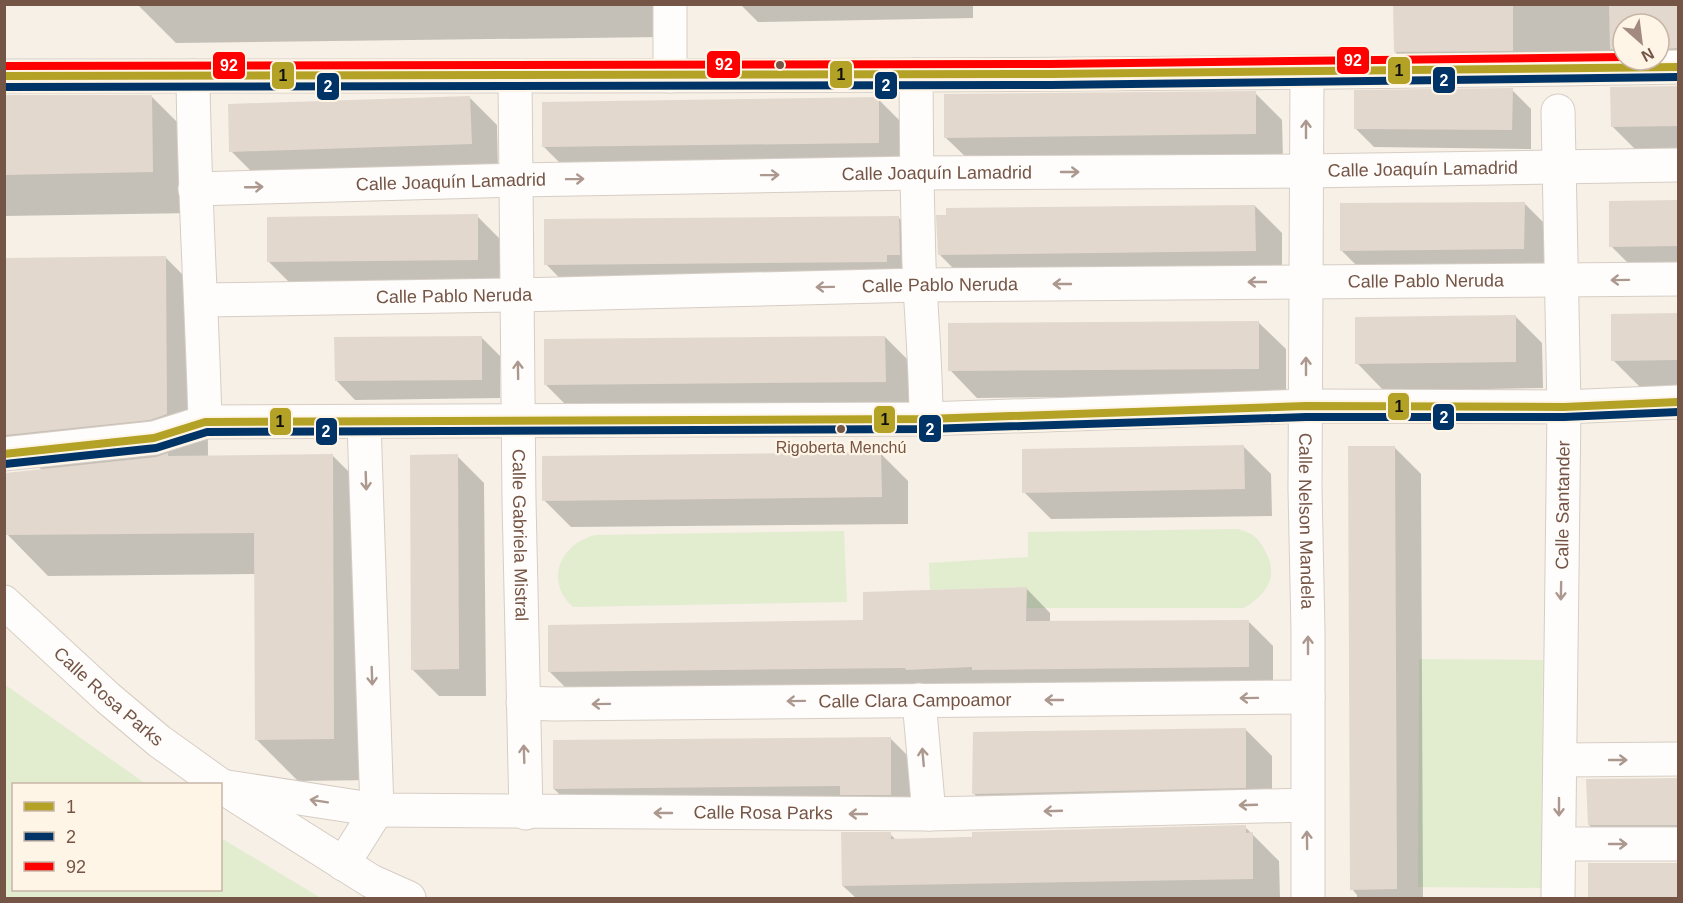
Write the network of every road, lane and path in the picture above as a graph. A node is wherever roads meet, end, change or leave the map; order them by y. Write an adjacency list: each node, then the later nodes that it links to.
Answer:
1 (670, 4): 7 (street)
2 (1678, 67): 3 (street)
3 (1307, 73): 4 (street); 12 (street, Calle Nelson Mandela, one-way to 3)
4 (916, 75): 7 (street); 13 (street)
5 (4, 76): 6 (street)
6 (193, 76): 8 (street); 15 (street)
7 (670, 76): 8 (street)
8 (514, 77): 14 (street, Calle Gabriela Mistral)
9 (1558, 111): 11 (street, Calle Santander)
10 (1678, 165): 11 (street, Calle Joaquín Lamadrid)
11 (1560, 167): 12 (street, Calle Joaquín Lamadrid); 17 (street, Calle Santander)
12 (1306, 171): 13 (street, Calle Joaquín Lamadrid, one-way to 12); 18 (street, Calle Nelson Mandela)
13 (916, 173): 14 (street, Calle Joaquín Lamadrid, one-way to 13); 19 (street)
14 (517, 180): 15 (street, Calle Joaquín Lamadrid, one-way to 14); 20 (street, Calle Gabriela Mistral)
15 (195, 189): 21 (street)
16 (1678, 279): 17 (street, Calle Pablo Neruda, one-way to 17)
17 (1561, 281): 18 (street, Calle Pablo Neruda); 24 (street, Calle Santander)
18 (1306, 282): 19 (street, Calle Pablo Neruda, one-way to 19); 23 (street, Calle Nelson Mandela, one-way to 18)
19 (920, 285): 20 (street, Calle Pablo Neruda, one-way to 20); 25 (street)
20 (517, 295): 21 (street, Calle Pablo Neruda); 26 (street, Calle Gabriela Mistral, one-way to 20)
21 (202, 300): 27 (street)
22 (1678, 402): 24 (street)
23 (1306, 406): 24 (street); 25 (street); 31 (street, Calle Nelson Mandela, one-way to 23)
24 (1564, 406): 35 (street, Calle Santander, one-way to 35)
25 (926, 419): 26 (street)
26 (519, 421): 28 (street); 33 (street, Calle Gabriela Mistral)
27 (205, 422): 28 (street); 29 (street)
28 (364, 422): 40 (street, one-way to 40)
29 (4, 454)
30 (4, 602): 36 (street, Calle Rosa Parks)
31 (1308, 697): 32 (street, Calle Clara Campoamor, one-way to 32); 39 (street, Calle Nelson Mandela)
32 (919, 700): 33 (street, Calle Clara Campoamor, one-way to 33); 42 (street, one-way to 32)
33 (523, 702): 41 (street, Calle Gabriela Mistral, one-way to 33)
34 (1678, 759): 35 (street, one-way to 34)
35 (1560, 760): 43 (street, Calle Santander, one-way to 43)
36 (217, 783)
37 (222, 785): 40 (street, Calle Rosa Parks, one-way to 37)
38 (222, 786): 45 (street, Calle Rosa Parks)
39 (1307, 804): 42 (street, Calle Rosa Parks, one-way to 42); 47 (street, Calle Nelson Mandela, one-way to 39)
40 (377, 810): 41 (street, Calle Rosa Parks); 45 (street)
41 (526, 813): 42 (street, Calle Rosa Parks, one-way to 41)
42 (928, 814)
43 (1559, 844): 44 (street, one-way to 44); 48 (street, Calle Santander)
44 (1678, 844)
45 (343, 864): 46 (street, Calle Rosa Parks)
46 (410, 898)
47 (1308, 898)
48 (1558, 898)

